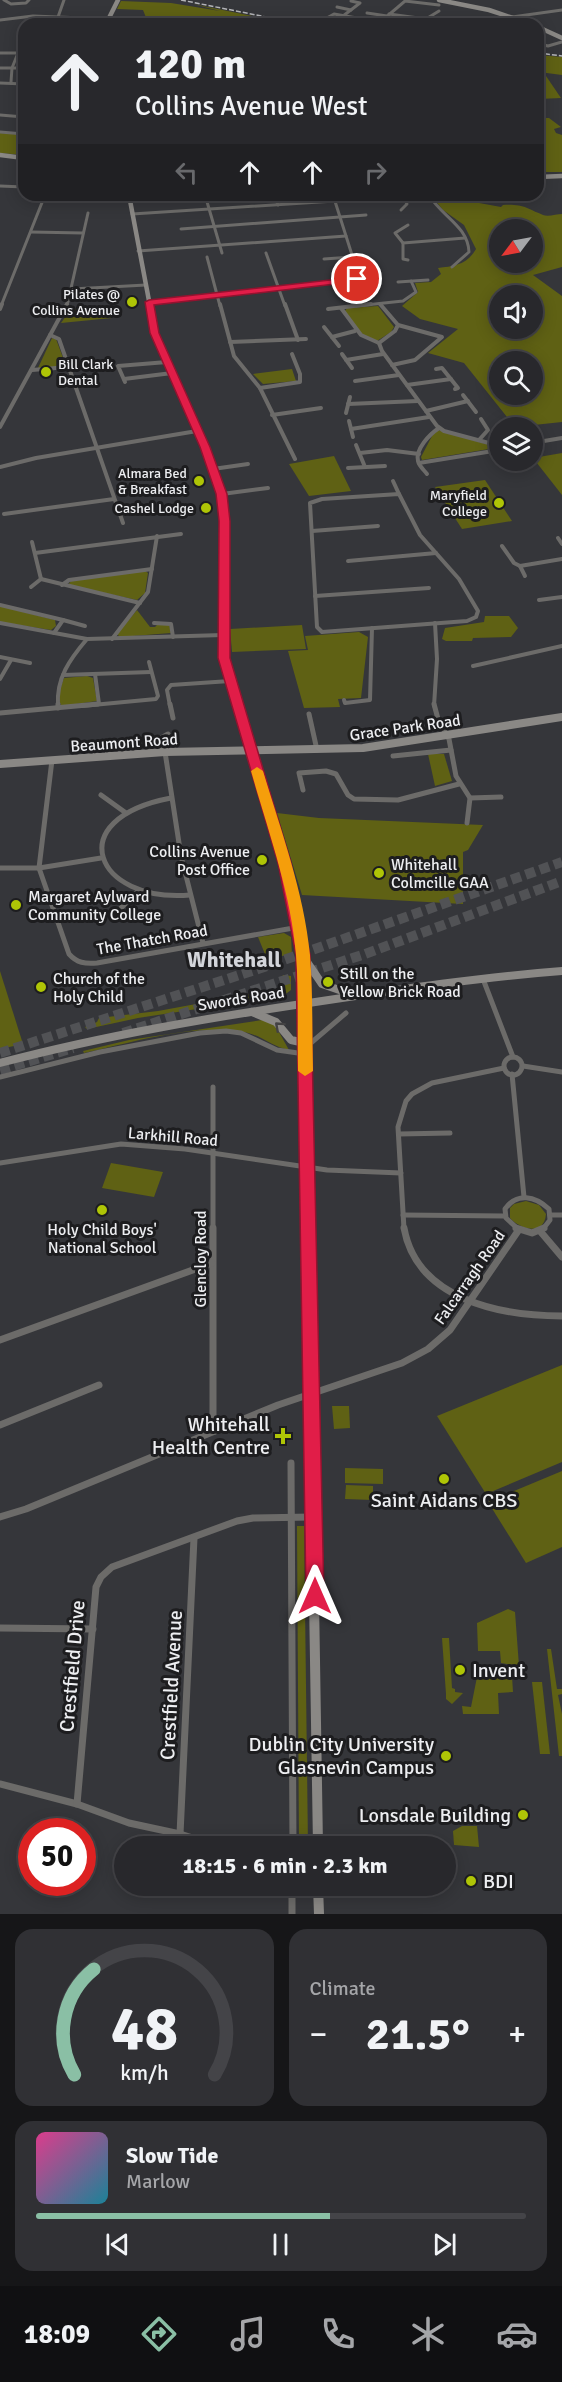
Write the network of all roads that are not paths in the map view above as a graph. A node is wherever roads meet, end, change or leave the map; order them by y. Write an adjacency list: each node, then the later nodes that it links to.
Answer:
1 (4, 0): 2 (street)
2 (29, 0)
3 (64, 0): 17 (street)
4 (118, 0): 20 (main road)
5 (351, 1): 10 (street)
6 (405, 1): 8 (street); 14 (street)
7 (448, 1): 8 (main road); 18 (main road)
8 (439, 3)
9 (337, 7): 10 (street)
10 (351, 10): 16 (street)
11 (562, 10): 18 (street)
12 (439, 11): 25 (street)
13 (367, 13): 14 (street)
14 (388, 15): 23 (street); 24 (street)
15 (33, 16): 17 (street); 26 (street)
16 (343, 16): 21 (street); 22 (street)
17 (58, 17): 19 (street)
18 (512, 17)
19 (71, 18)
20 (109, 18)
21 (326, 18)
22 (353, 18)
23 (385, 18)
24 (411, 18)
25 (429, 18)
26 (0, 20)
27 (544, 30): 28 (main road)
28 (562, 40): 29 (street)
29 (544, 45)
30 (0, 53): 31 (street)
31 (18, 53): 33 (street)
32 (0, 68): 33 (street)
33 (12, 68): 34 (street); 35 (street)
34 (18, 68)
35 (11, 82): 36 (street); 37 (street)
36 (0, 83)
37 (18, 83)
38 (0, 115): 39 (street)
39 (18, 116)
40 (0, 132): 41 (street)
41 (18, 134)
42 (0, 155): 43 (main road)
43 (18, 157)
44 (544, 175): 45 (main road)
45 (562, 175)
46 (0, 186): 47 (street)
47 (18, 187)
48 (43, 201): 66 (street)
49 (130, 201): 60 (main road)
50 (207, 201): 57 (street)
51 (276, 201): 56 (street)
52 (335, 201): 56 (street); 62 (street)
53 (405, 201): 55 (street)
54 (433, 201): 69 (street)
55 (407, 204): 58 (street)
56 (278, 205): 57 (street)
57 (209, 210): 60 (street); 64 (street)
58 (401, 210)
59 (88, 213): 67 (street)
60 (132, 214): 72 (main road)
61 (366, 215): 62 (street)
62 (340, 217): 64 (street); 68 (street)
63 (408, 225): 70 (street)
64 (214, 227): 65 (street); 71 (street)
65 (181, 229)
66 (31, 232): 67 (street); 90 (street)
67 (83, 233): 84 (street)
68 (346, 236): 71 (street); 76 (street)
69 (465, 238): 70 (street); 79 (street)
70 (403, 243): 78 (street)
71 (219, 244): 72 (street); 73 (street)
72 (138, 251): 83 (main road)
73 (222, 252)
74 (266, 253): 85 (street)
75 (207, 257): 86 (street)
76 (352, 257): 77 (street); 85 (street)
77 (324, 259)
78 (408, 260)
79 (452, 267)
80 (428, 279): 81 (street)
81 (411, 281): 82 (street); 88 (street)
82 (398, 282)
83 (146, 285): 84 (street); 87 (main road)
84 (72, 289): 95 (street)
85 (281, 289): 86 (street); 98 (street)
86 (217, 296): 87 (street); 99 (street)
87 (149, 302): 106 (main road)
88 (380, 304): 89 (street); 92 (street)
89 (341, 308): 91 (street); 94 (street)
90 (0, 309)
91 (328, 309)
92 (398, 325): 100 (street); 107 (street)
93 (324, 327): 96 (street)
94 (355, 331): 96 (street); 100 (street)
95 (50, 335): 108 (street); 111 (street)
96 (332, 337): 101 (street)
97 (306, 339): 98 (street)
98 (298, 340): 99 (street)
99 (230, 342): 117 (street)
100 (379, 343): 104 (street)
101 (339, 346)
102 (292, 354): 117 (street)
103 (342, 354): 105 (street)
104 (383, 354): 105 (street); 107 (street)
105 (346, 360): 109 (street)
106 (167, 362): 112 (main road); 112 (street)
107 (392, 365): 113 (street)
108 (68, 367): 111 (street); 143 (street)
109 (352, 368)
110 (436, 369): 114 (street)
111 (32, 370): 133 (street)
112 (172, 373): 136 (main road)
113 (399, 375): 115 (street); 116 (street)
114 (451, 379): 116 (street); 118 (street)
115 (355, 380): 119 (street)
116 (407, 385): 122 (street)
117 (260, 388): 129 (street)
118 (455, 389)
119 (354, 390)
120 (463, 395): 123 (street)
121 (350, 398): 124 (street)
122 (418, 401): 124 (street); 126 (street)
123 (468, 401): 126 (street); 127 (street)
124 (348, 404): 128 (street)
125 (321, 408): 129 (street)
126 (426, 411): 130 (street)
127 (476, 412)
128 (346, 413)
129 (272, 415): 147 (street)
130 (429, 417): 134 (street); 135 (street)
131 (349, 421): 135 (street)
132 (481, 421): 139 (street)
133 (0, 427)
134 (439, 428): 139 (street); 146 (street)
135 (351, 429): 137 (street)
136 (197, 431): 143 (street); 154 (main road)
137 (353, 437)
138 (562, 438): 140 (street)
139 (479, 440): 141 (street)
140 (543, 441)
141 (489, 443)
142 (356, 445): 145 (street)
143 (98, 447): 152 (street); 160 (street)
144 (489, 452): 148 (street)
145 (360, 453): 146 (street); 150 (street)
146 (419, 454): 148 (street)
147 (295, 459)
148 (419, 463): 155 (street)
149 (248, 464): 154 (street)
150 (365, 466): 151 (street); 153 (street)
151 (385, 466)
152 (0, 467)
153 (348, 468)
154 (213, 469): 158 (main road)
155 (427, 474)
156 (393, 480): 159 (street)
157 (268, 488): 158 (street)
158 (222, 494): 194 (main road)
159 (399, 494): 164 (street); 172 (street)
160 (114, 499): 161 (street); 162 (street)
161 (4, 514)
162 (123, 523)
163 (378, 526): 164 (street)
164 (312, 531): 182 (street)
165 (181, 534): 166 (street)
166 (157, 536): 171 (street); 176 (street)
167 (558, 538): 169 (street)
168 (32, 542): 171 (street)
169 (562, 544)
170 (502, 546): 175 (street)
171 (35, 553): 178 (street)
172 (435, 553): 174 (street); 189 (street)
173 (562, 559): 175 (street)
174 (348, 561)
175 (520, 566): 177 (street)
176 (152, 569): 179 (street); 185 (street)
177 (525, 576)
178 (41, 579): 179 (street); 180 (street)
179 (62, 585): 185 (street)
180 (31, 587)
181 (429, 588): 182 (street)
182 (315, 596): 192 (street)
183 (562, 597): 184 (street)
184 (539, 600)
185 (140, 603): 197 (street)
186 (0, 605): 187 (street)
187 (63, 620): 191 (street); 193 (street)
188 (154, 623): 195 (street)
189 (435, 623): 192 (street); 217 (street)
190 (0, 624): 193 (street)
191 (85, 626)
192 (372, 628): 209 (street)
193 (54, 633): 196 (street)
194 (223, 635): 195 (street); 208 (main road)
195 (173, 637): 197 (street)
196 (87, 639): 197 (street); 206 (street)
197 (112, 639)
198 (562, 646): 203 (street)
199 (0, 657): 200 (street)
200 (11, 660): 202 (street); 207 (street)
201 (149, 662): 204 (street)
202 (30, 663)
203 (473, 666)
204 (151, 672): 205 (street); 210 (street)
205 (95, 674): 206 (street); 210 (street)
206 (63, 675): 211 (street)
207 (0, 678)
208 (230, 681): 215 (street); 218 (main road)
209 (344, 700)
210 (99, 704): 211 (street)
211 (58, 708): 212 (street)
212 (0, 713)
213 (309, 714): 219 (street)
214 (562, 717): 217 (main road, Grace Park Road)
215 (173, 718)
216 (168, 734): 221 (street)
217 (448, 735): 219 (main road, Grace Park Road); 220 (street)
218 (251, 750): 219 (main road, Grace Park Road); 221 (main road, Beaumont Road); 239 (main road)
219 (317, 750)
220 (451, 750): 222 (street); 225 (street)
221 (163, 752): 223 (main road, Beaumont Road); 229 (street)
222 (393, 756)
223 (52, 760): 224 (main road, Beaumont Road); 235 (street, The Thatch Road)
224 (0, 765)
225 (459, 784): 226 (street); 230 (street)
226 (303, 790)
227 (100, 795): 231 (street)
228 (501, 797): 230 (street)
229 (171, 798): 231 (street); 237 (street)
230 (470, 798): 232 (street)
231 (126, 813): 233 (street)
232 (467, 823)
233 (101, 858): 235 (street); 236 (street)
234 (0, 868): 235 (street)
235 (39, 868): 240 (street, The Thatch Road)
236 (139, 890): 237 (street); 238 (street)
237 (190, 896): 240 (street)
238 (116, 913)
239 (299, 927): 240 (street, The Thatch Road); 241 (main road)
240 (203, 943)
241 (303, 955): 244 (main road); 245 (main road)
242 (562, 971): 243 (main road, Swords Road)
243 (483, 979): 244 (main road, Swords Road); 250 (street)
244 (358, 996): 245 (main road, Swords Road)
245 (305, 1003): 246 (main road, Swords Road); 248 (main road)
246 (249, 1011): 248 (main road, one-way to 246); 251 (main road, Swords Road)
247 (346, 1013): 248 (street)
248 (306, 1043): 249 (main road)
249 (305, 1054): 256 (street, Swords Road); 262 (main road)
250 (513, 1058): 252 (street); 253 (street)
251 (0, 1063)
252 (524, 1066): 254 (street); 255 (street)
253 (504, 1068): 255 (street); 259 (street)
254 (562, 1072)
255 (512, 1074): 264 (street)
256 (0, 1077)
257 (213, 1087): 260 (street, Glencloy Road)
258 (450, 1133): 259 (street)
259 (399, 1134): 263 (street)
260 (214, 1153): 261 (street, Larkhill Road); 262 (street, Larkhill Road); 272 (street, Glencloy Road)
261 (0, 1163)
262 (307, 1168): 263 (street, Larkhill Road); 277 (main road)
263 (401, 1173): 265 (street)
264 (524, 1197): 266 (street); 268 (street)
265 (403, 1215): 268 (street); 273 (street)
266 (550, 1215): 267 (street); 270 (street)
267 (562, 1215)
268 (504, 1216): 269 (street)
269 (518, 1230): 270 (street); 273 (street, Falcarragh Road)
270 (540, 1231): 271 (street)
271 (562, 1257)
272 (212, 1263): 275 (street); 279 (street, Glencloy Road)
273 (470, 1303): 274 (street); 277 (street, Falcarragh Road)
274 (562, 1316)
275 (0, 1340)
276 (99, 1385): 278 (street)
277 (310, 1394): 279 (street); 283 (main road)
278 (0, 1425)
279 (215, 1431): 282 (street)
280 (291, 1463): 281 (street)
281 (290, 1516): 283 (street, Crestfield Drive); 284 (street, Crestfield Drive); 291 (street)
282 (0, 1517)
283 (314, 1517): 292 (main road)
284 (194, 1538): 286 (street, Crestfield Drive); 289 (street, Crestfield Avenue)
285 (0, 1628): 286 (street)
286 (93, 1629): 288 (street, Crestfield Drive)
287 (0, 1785): 288 (street)
288 (76, 1804): 289 (street)
289 (180, 1834): 290 (street)
290 (186, 1836)
291 (293, 1836)
292 (318, 1836)
293 (292, 1896): 295 (street)
294 (318, 1896): 296 (main road)
295 (292, 1914)
296 (319, 1914)

